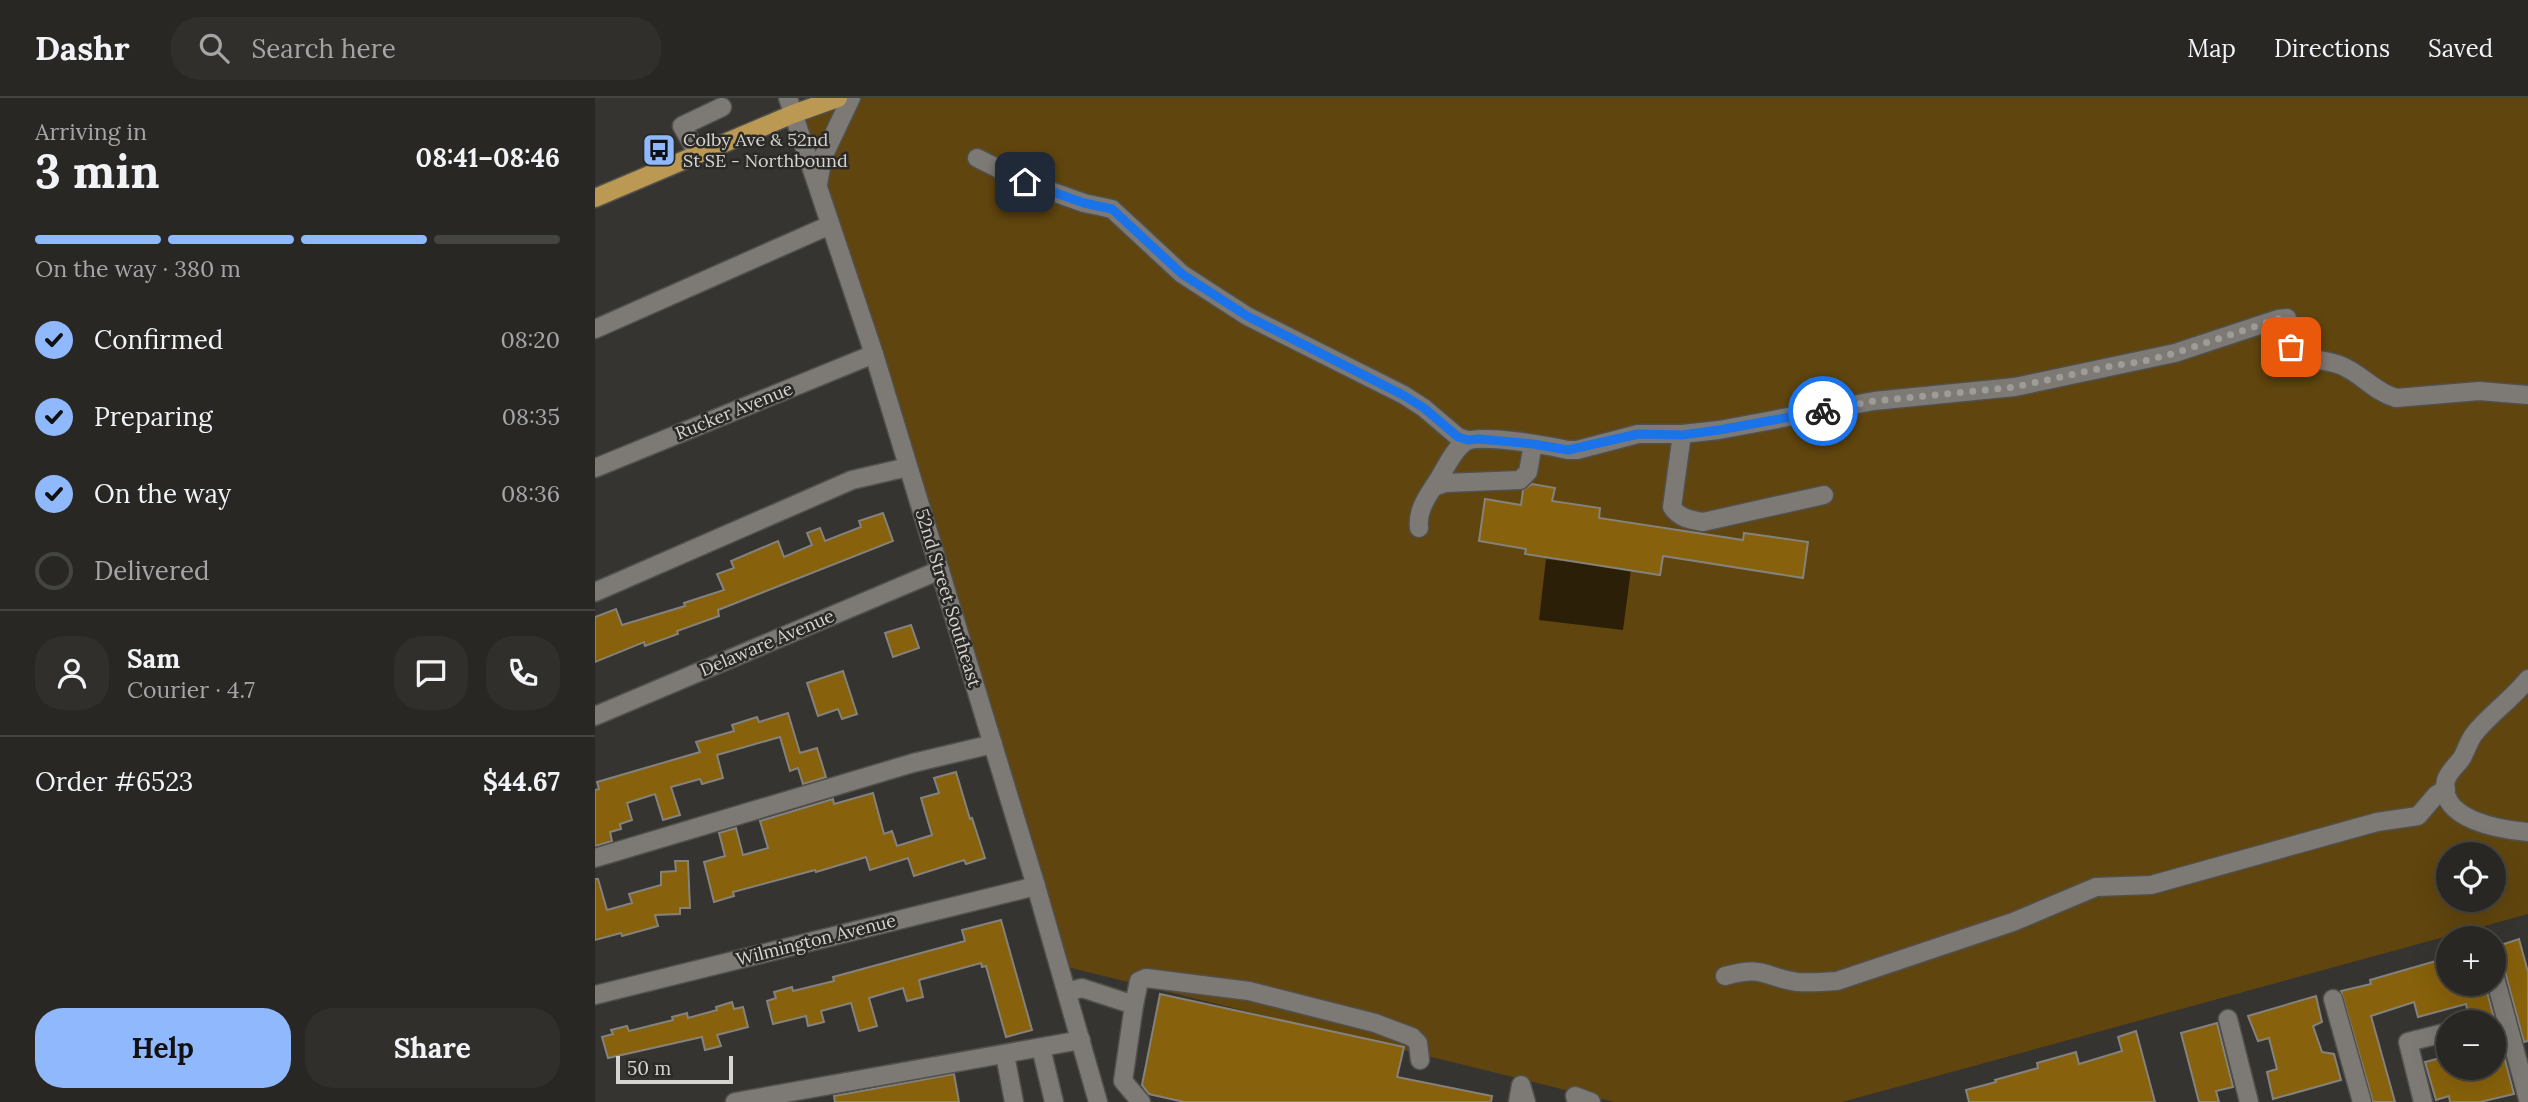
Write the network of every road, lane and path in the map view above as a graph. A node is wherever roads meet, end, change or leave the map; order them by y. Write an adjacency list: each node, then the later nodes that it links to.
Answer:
1 (838, 98): 3 (main road)
2 (851, 98): 7 (street)
3 (790, 106): 5 (main road); 7 (street, 52nd Street Southeast)
4 (722, 107): 5 (street)
5 (698, 154): 8 (main road)
6 (977, 158): 14 (street)
7 (817, 187): 9 (street, 52nd Street Southeast)
8 (595, 198)
9 (830, 225): 10 (street); 11 (street, 52nd Street Southeast)
10 (595, 329)
11 (873, 354): 16 (street, 52nd Street Southeast); 17 (street, Rucker Avenue)
12 (2528, 395): 13 (street)
13 (1682, 435): 15 (street); 19 (street)
14 (1468, 440): 15 (street); 18 (street)
15 (1533, 444): 18 (street)
16 (908, 467): 21 (street, 52nd Street Southeast); 22 (street)
17 (595, 468)
18 (1434, 487): 20 (street)
19 (1824, 495)
20 (1419, 528)
21 (940, 570): 24 (street, Delaware Avenue); 25 (street, 52nd Street Southeast)
22 (595, 592)
23 (2528, 679): 26 (street)
24 (595, 716)
25 (993, 744): 28 (street); 29 (street, 52nd Street Southeast)
26 (2446, 789): 27 (street); 30 (street)
27 (2528, 832)
28 (595, 859)
29 (1036, 886): 31 (street, 52nd Street Southeast); 32 (street, Wilmington Avenue)
30 (1725, 976)
31 (1067, 992): 35 (street); 38 (street, 52nd Street Southeast)
32 (595, 995)
33 (2500, 996): 43 (street)
34 (2333, 999): 54 (street)
35 (1134, 1005): 41 (street); 48 (street)
36 (2228, 1018): 53 (street)
37 (2436, 1035): 55 (street)
38 (1081, 1040): 39 (street); 47 (street, 52nd Street Southeast)
39 (1041, 1048): 40 (street); 46 (street)
40 (1005, 1055): 42 (street); 45 (street)
41 (1420, 1060)
42 (823, 1095): 44 (street)
43 (2528, 1099)
44 (736, 1102)
45 (1014, 1102)
46 (1054, 1102)
47 (1098, 1102)
48 (1141, 1102)
49 (1518, 1102): 50 (street)
50 (1526, 1102)
51 (1577, 1102): 52 (street)
52 (1591, 1102)
53 (2249, 1102)
54 (2362, 1102)
55 (2423, 1102)

